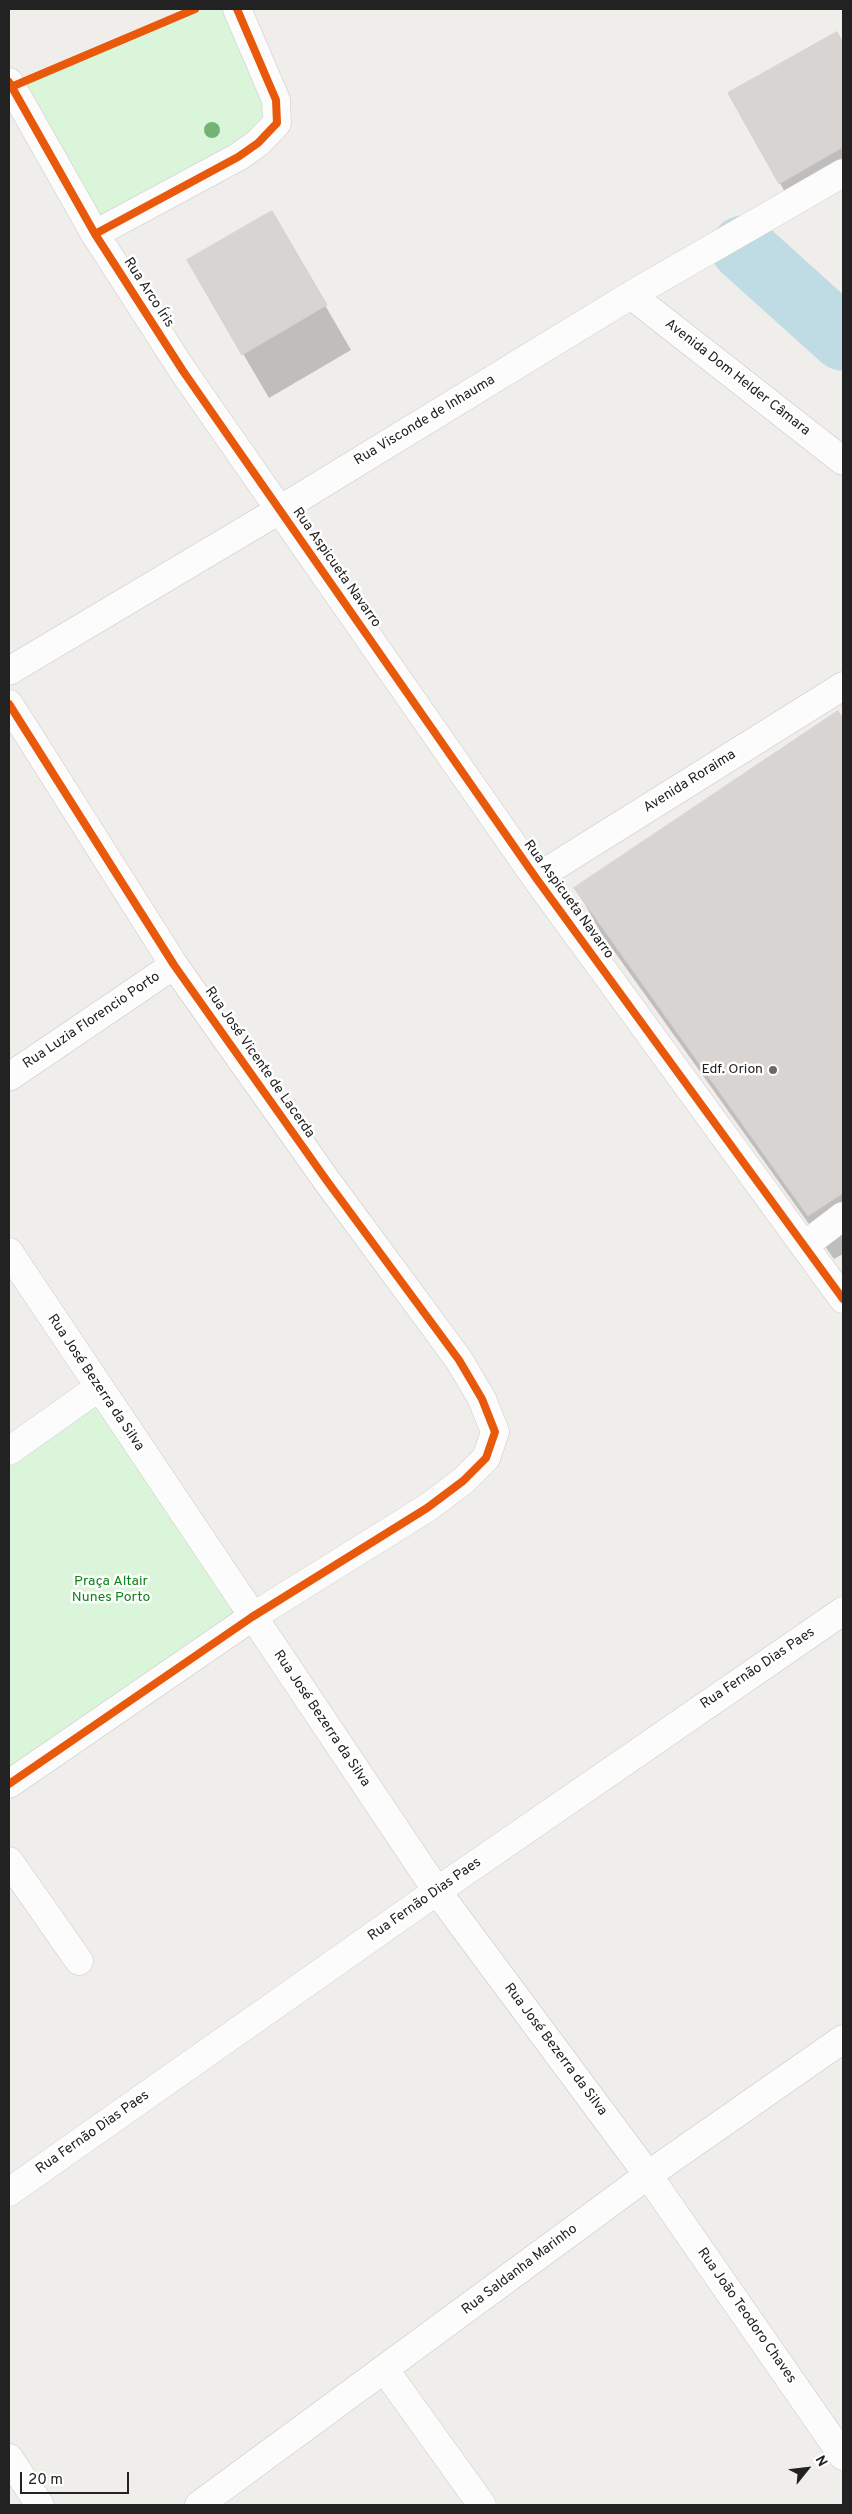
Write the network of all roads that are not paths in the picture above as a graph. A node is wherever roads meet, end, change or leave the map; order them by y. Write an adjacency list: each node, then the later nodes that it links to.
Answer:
1 (237, 9): 4 (street)
2 (9, 82): 4 (street, Rua Arco Íris)
3 (843, 173): 5 (street, Rua Visconde de Inhauma)
4 (95, 234): 7 (street, Rua Arco Íris)
5 (631, 295): 6 (street, Avenida Dom Helder Câmara); 7 (street, Rua Visconde de Inhauma)
6 (843, 462)
7 (280, 509): 8 (street, Rua Visconde de Inhauma); 11 (street, Rua Aspicueta Navarro)
8 (9, 671)
9 (843, 686): 11 (street, Avenida Roraima)
10 (9, 704): 12 (street, Rua José Vicente de Lacerda)
11 (536, 878): 15 (street, Rua Aspicueta Navarro)
12 (174, 965): 13 (street, Rua Luzia Florencio Porto); 21 (street, Rua José Vicente de Lacerda)
13 (9, 1077)
14 (843, 1216): 15 (street)
15 (805, 1245): 17 (street, Rua Aspicueta Navarro)
16 (9, 1252): 18 (street, Rua José Bezerra da Silva)
17 (843, 1299)
18 (98, 1388): 19 (street); 21 (street, Rua José Bezerra da Silva)
19 (9, 1451)
20 (843, 1611): 24 (street, Rua Fernão Dias Paes)
21 (252, 1617): 22 (street); 24 (street, Rua José Bezerra da Silva)
22 (9, 1784)
23 (9, 1861): 25 (street)
24 (437, 1891): 27 (street, Rua José Bezerra da Silva); 28 (street, Rua Fernão Dias Paes)
25 (79, 1961)
26 (843, 2039): 27 (street, Rua Saldanha Marinho)
27 (648, 2176): 29 (street, Rua Saldanha Marinho); 30 (street, Rua João Teodoro Chaves)
28 (9, 2192)
29 (385, 2370): 33 (street, Rua Saldanha Marinho); 34 (street)
30 (843, 2456)
31 (9, 2458): 32 (street)
32 (40, 2505)
33 (199, 2505)
34 (482, 2505)

